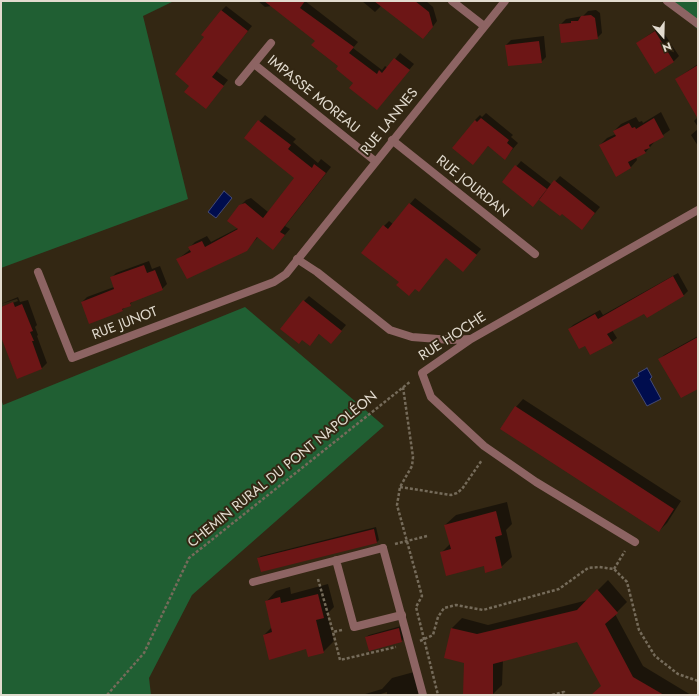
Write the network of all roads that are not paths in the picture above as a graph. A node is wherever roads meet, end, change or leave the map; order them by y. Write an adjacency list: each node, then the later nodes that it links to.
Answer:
1 (452, 1): 5 (street)
2 (505, 1): 5 (street, RUE LANNES)
3 (667, 1): 4 (street)
4 (698, 24)
5 (484, 26): 9 (street, RUE LANNES)
6 (271, 43): 7 (street)
7 (254, 64): 8 (street); 10 (street, IMPASSE MOREAU)
8 (239, 82)
9 (392, 140): 10 (street, RUE LANNES); 12 (street, RUE JOURDAN)
10 (375, 161): 13 (street, RUE LANNES)
11 (698, 210): 16 (street, RUE HOCHE)
12 (535, 254)
13 (297, 259): 15 (street, RUE LANNES); 16 (street)
14 (38, 272): 15 (street, RUE JUNOT)
15 (274, 282)
16 (471, 339): 17 (street, RUE HOCHE)
17 (633, 541)
18 (336, 560): 19 (street); 20 (street); 20 (street)
19 (253, 582)
20 (402, 615): 21 (street)
21 (423, 695)

